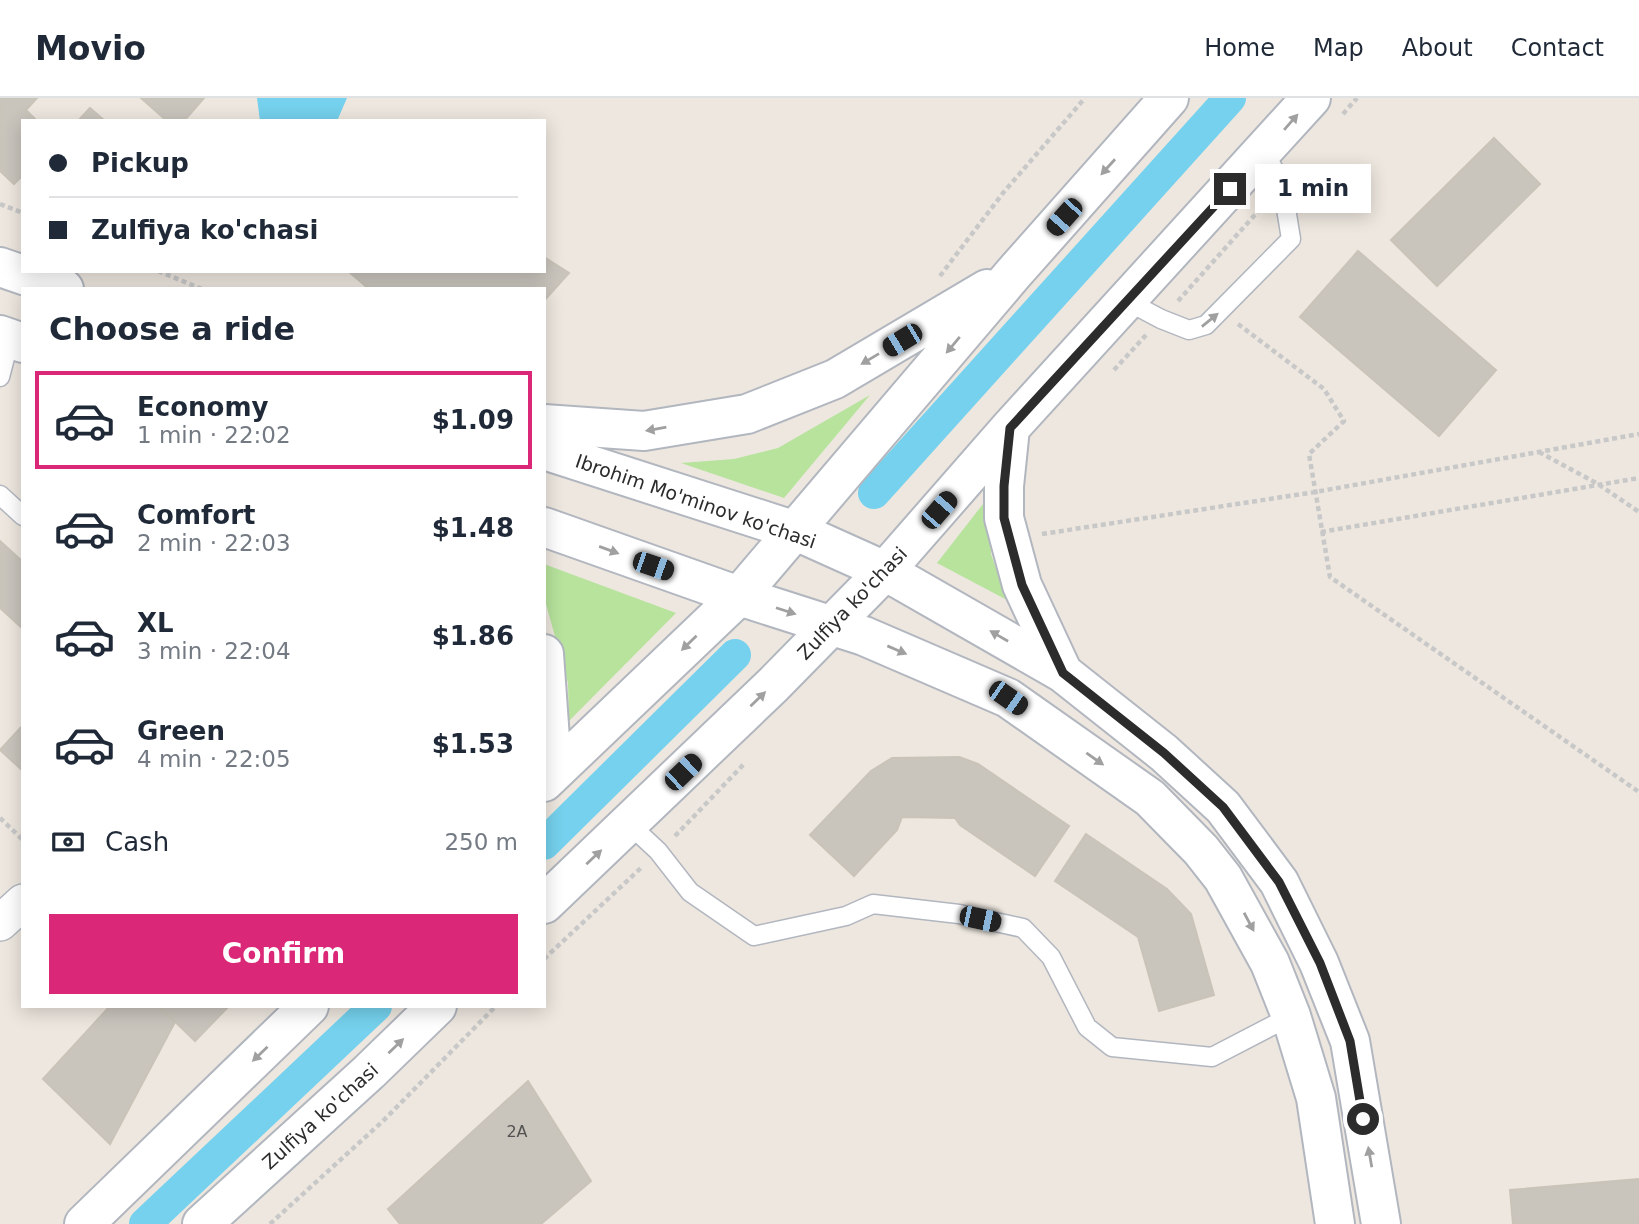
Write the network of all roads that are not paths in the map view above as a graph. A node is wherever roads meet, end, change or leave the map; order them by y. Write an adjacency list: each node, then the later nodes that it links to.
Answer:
1 (1311, 98): 3 (main road, Zulfiya ko'chasi, one-way to 1)
2 (1150, 106): 5 (main road, one-way to 5)
3 (1264, 152): 7 (main road, Zulfiya ko'chasi); 7 (lane, one-way to 3)
4 (0, 267): 6 (main road)
5 (1013, 274): 10 (main road, one-way to 10); 16 (main road, one-way to 16)
6 (58, 287)
7 (1127, 300): 11 (main road, Zulfiya ko'chasi)
8 (11, 339): 9 (lane)
9 (0, 377)
10 (546, 424)
11 (1010, 428): 17 (main road, Zulfiya ko'chasi); 20 (main road)
12 (546, 451): 16 (main road, Ibrohim Mo'minov ko'chasi)
13 (0, 495): 14 (lane)
14 (21, 514)
15 (546, 528): 18 (main road, one-way to 18)
16 (796, 531): 17 (main road, Ibrohim Mo'minov ko'chasi); 18 (main road)
17 (885, 571): 19 (main road, Zulfiya ko'chasi); 20 (main road, Ibrohim Mo'minov ko'chasi, one-way to 17)
18 (739, 596): 19 (main road, one-way to 19); 23 (main road, one-way to 23)
19 (833, 626): 24 (main road, Zulfiya ko'chasi, one-way to 19); 30 (main road, one-way to 30)
20 (1063, 673): 34 (main road, Ibrohim Mo'minov ko'chasi, one-way to 20)
21 (546, 682): 22 (main road)
22 (546, 750)
23 (546, 780)
24 (629, 824): 25 (main road, Zulfiya ko'chasi, one-way to 24); 30 (lane)
25 (546, 902)
26 (21, 904): 27 (street)
27 (0, 923)
28 (307, 1008): 31 (main road, one-way to 31)
29 (435, 1008): 32 (main road, Zulfiya ko'chasi, one-way to 29)
30 (1291, 1016): 33 (main road)
31 (84, 1224)
32 (201, 1224)
33 (1335, 1224)
34 (1381, 1224)

